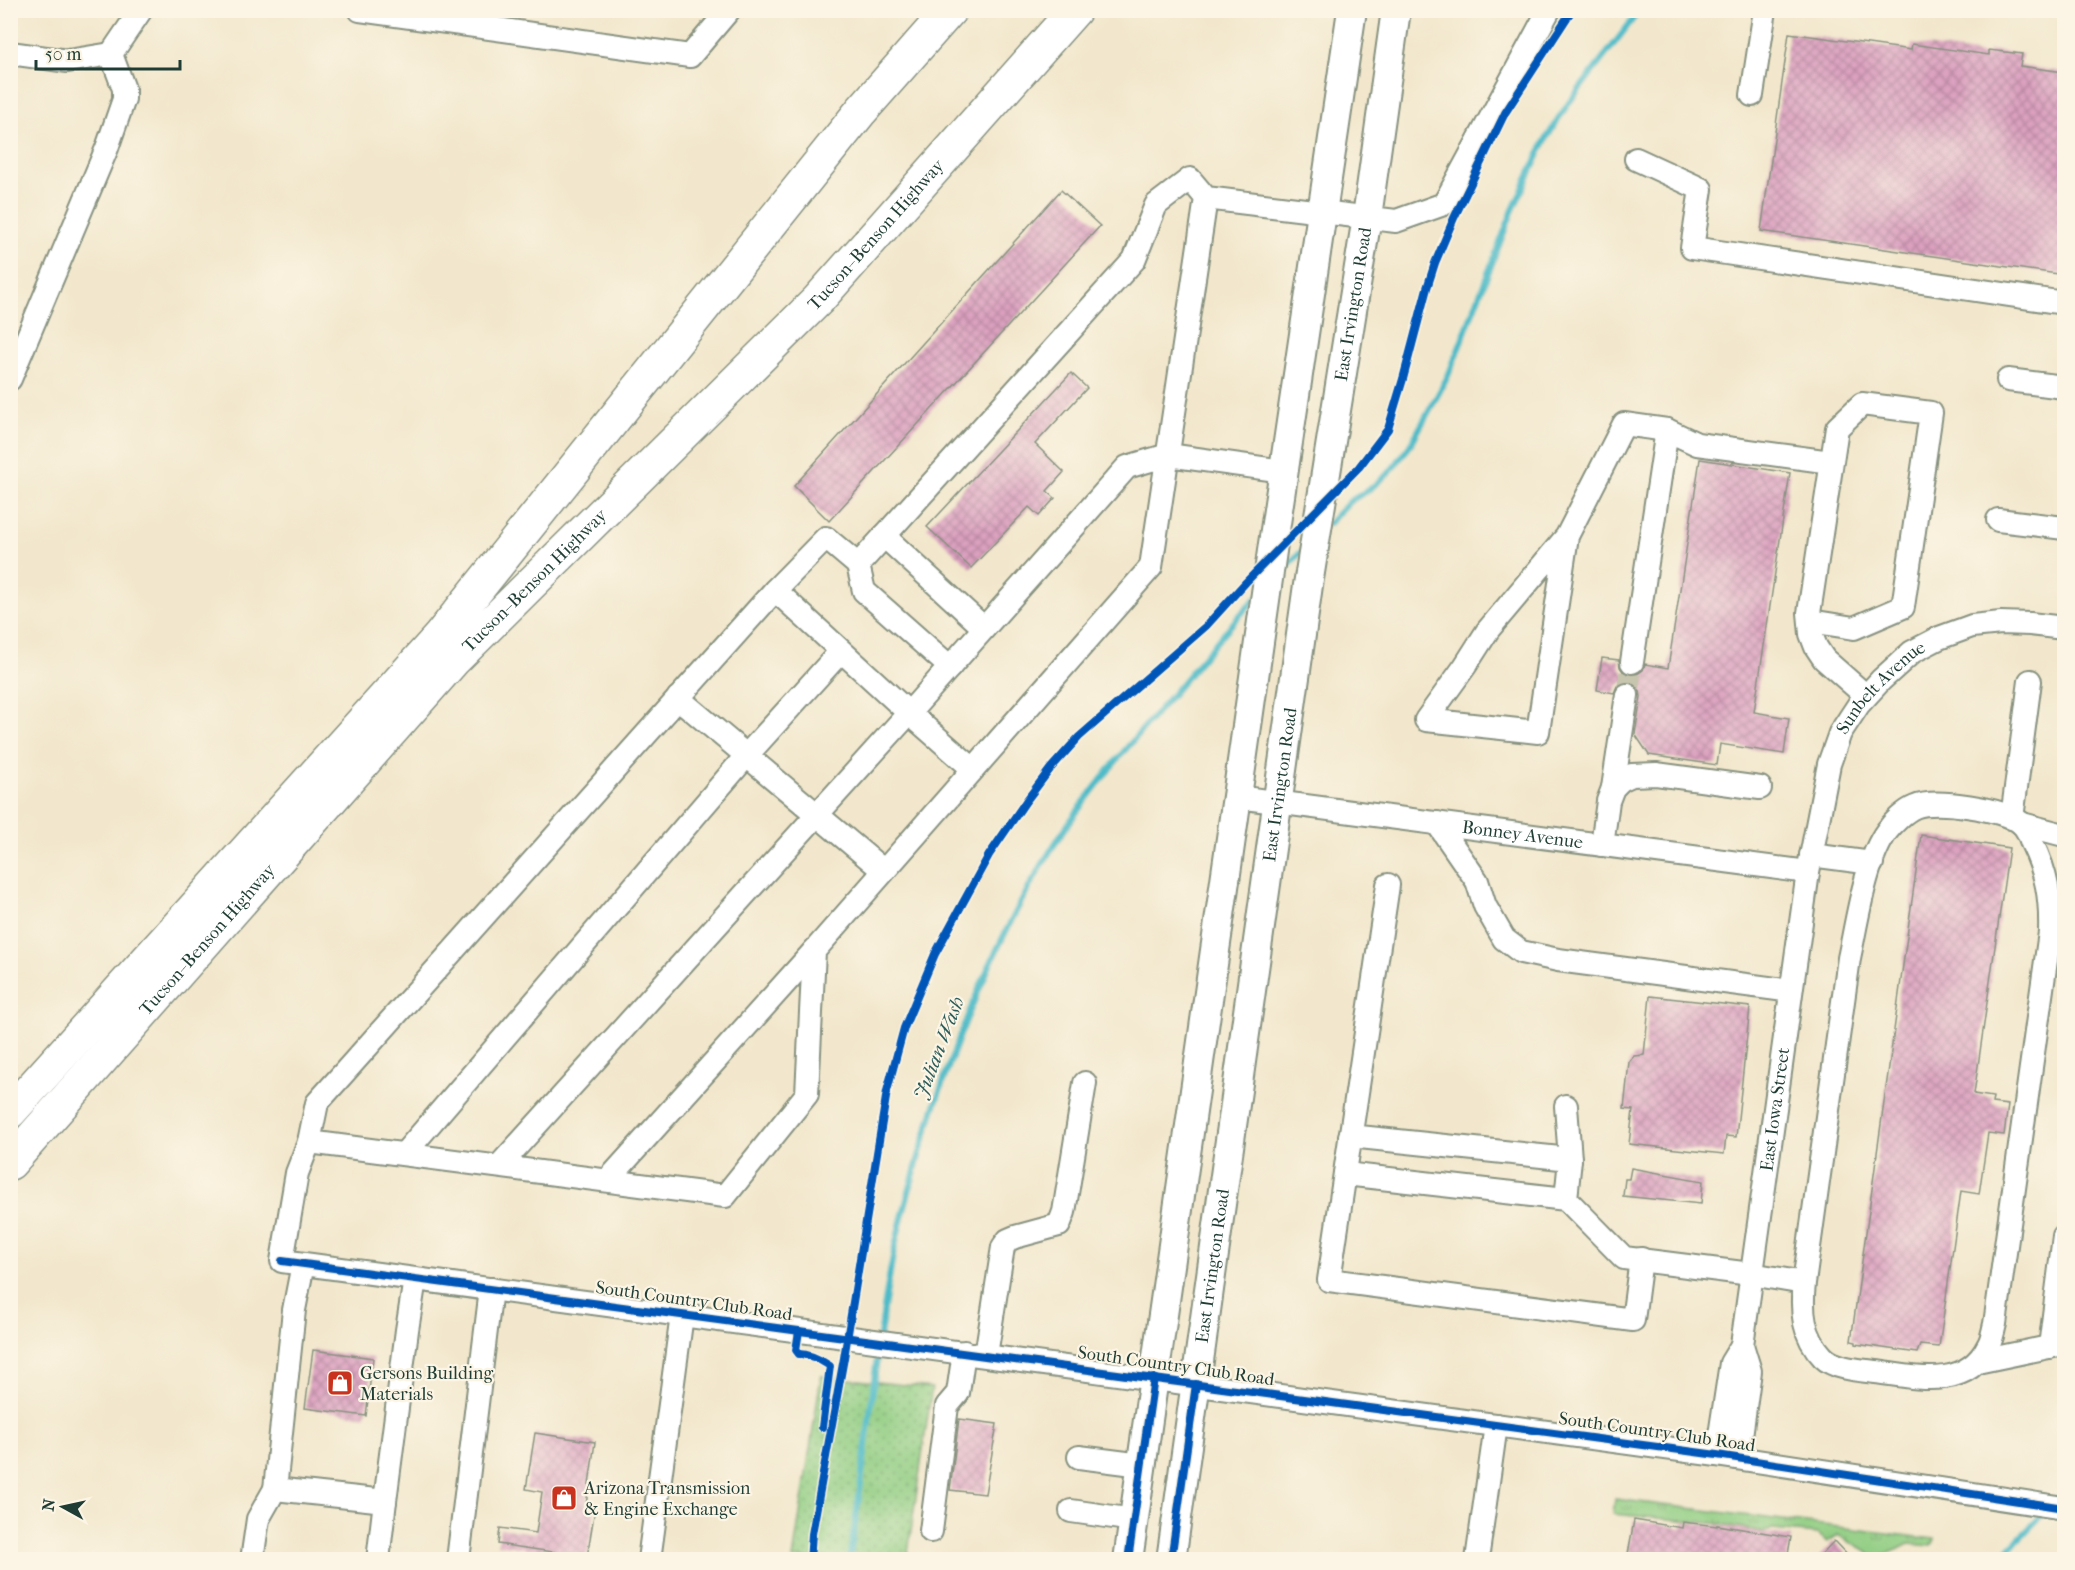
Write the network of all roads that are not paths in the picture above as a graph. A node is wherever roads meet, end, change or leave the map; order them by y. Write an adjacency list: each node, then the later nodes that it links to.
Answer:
1 (141, 10): 11 (street)
2 (360, 10): 3 (street)
3 (729, 10)
4 (950, 10): 62 (highway, Tucson–Benson Highway)
5 (1075, 10): 66 (highway, Tucson–Benson Highway)
6 (1352, 10): 15 (main road)
7 (1396, 10): 16 (main road, East Irvington Road)
8 (1549, 10): 16 (street)
9 (1765, 10): 12 (street)
10 (10, 53): 11 (street)
11 (111, 54): 18 (street)
12 (1752, 95)
13 (1636, 159): 17 (street)
14 (1206, 198): 15 (street); 22 (street); 27 (street)
15 (1322, 213): 16 (street); 24 (main road)
16 (1367, 217): 47 (main road, East Irvington Road)
17 (2064, 303)
18 (10, 379)
19 (2008, 380): 20 (street)
20 (2064, 387)
21 (1667, 430): 23 (street); 28 (street); 35 (street)
22 (1168, 455): 24 (street); 32 (street); 43 (street)
23 (1831, 462): 31 (street); 31 (street)
24 (1284, 471): 46 (main road)
25 (1998, 520): 26 (street)
26 (2064, 528)
27 (884, 536): 29 (street); 32 (street)
28 (1567, 536): 28 (street)
29 (858, 565): 30 (street); 36 (street)
30 (775, 590): 34 (street); 40 (street)
31 (1810, 621): 39 (street)
32 (984, 628): 36 (street)
33 (2064, 628): 39 (street, Sunbelt Avenue)
34 (842, 651): 41 (street); 42 (street)
35 (1632, 662)
36 (950, 667): 41 (street)
37 (2030, 681): 49 (street)
38 (1627, 695): 44 (street)
39 (1866, 696): 54 (street, Sunbelt Avenue)
40 (678, 698): 42 (street); 64 (street)
41 (909, 713): 43 (street); 48 (street)
42 (747, 755): 48 (street); 65 (street)
43 (973, 770): 55 (street)
44 (1613, 788): 45 (street); 52 (street)
45 (1760, 788)
46 (1237, 797): 47 (street, Bonney Avenue); 83 (main road)
47 (1277, 802): 50 (street, Bonney Avenue); 84 (main road, East Irvington Road)
48 (817, 814): 55 (street); 68 (street)
49 (2017, 821): 51 (street); 53 (street); 57 (street)
50 (1437, 823): 52 (street, Bonney Avenue); 59 (street)
51 (2064, 834)
52 (1602, 845): 54 (street, Bonney Avenue)
53 (1872, 863): 54 (street, Bonney Avenue); 77 (street)
54 (1810, 864): 59 (street, East Iowa Street)
55 (884, 871): 58 (street)
56 (1388, 885): 63 (street)
57 (2057, 889): 82 (street)
58 (814, 951): 70 (street); 70 (street)
59 (1791, 991): 75 (street, East Iowa Street)
60 (1085, 1083): 81 (street)
61 (1566, 1106): 67 (street)
62 (10, 1112)
63 (1350, 1136): 67 (street); 69 (street)
64 (309, 1142): 65 (street); 74 (street)
65 (404, 1154): 68 (street)
66 (16, 1157)
67 (1570, 1160): 71 (street)
68 (499, 1166): 70 (street)
69 (1345, 1174): 71 (street); 73 (street)
70 (608, 1180)
71 (1566, 1199): 73 (street)
72 (2064, 1236): 80 (street)
73 (1641, 1260): 75 (street)
74 (293, 1263): 76 (street, South Country Club Road); 89 (street)
75 (1751, 1274): 77 (street); 86 (street, East Iowa Street)
76 (415, 1279): 78 (street, South Country Club Road); 90 (street)
77 (1804, 1283): 82 (street)
78 (491, 1289): 79 (street, South Country Club Road); 97 (street)
79 (682, 1315): 81 (street, South Country Club Road); 98 (street)
80 (2057, 1346): 82 (street)
81 (975, 1354): 83 (street, South Country Club Road); 94 (street)
82 (1977, 1362)
83 (1154, 1378): 84 (street, South Country Club Road); 88 (main road)
84 (1196, 1384): 85 (street, South Country Club Road); 100 (main road, East Irvington Road)
85 (1496, 1425): 86 (street, South Country Club Road); 101 (street)
86 (1727, 1456): 91 (street, South Country Club Road)
87 (1079, 1457): 88 (street)
88 (1142, 1465): 93 (main road)
89 (275, 1489): 90 (street); 95 (street)
90 (385, 1501): 96 (street)
91 (2064, 1508)
92 (1071, 1511): 93 (street)
93 (1134, 1520): 99 (main road)
94 (931, 1531)
95 (252, 1560)
96 (378, 1560)
97 (458, 1560)
98 (649, 1560)
99 (1128, 1560)
100 (1171, 1560)
101 (1477, 1560)

